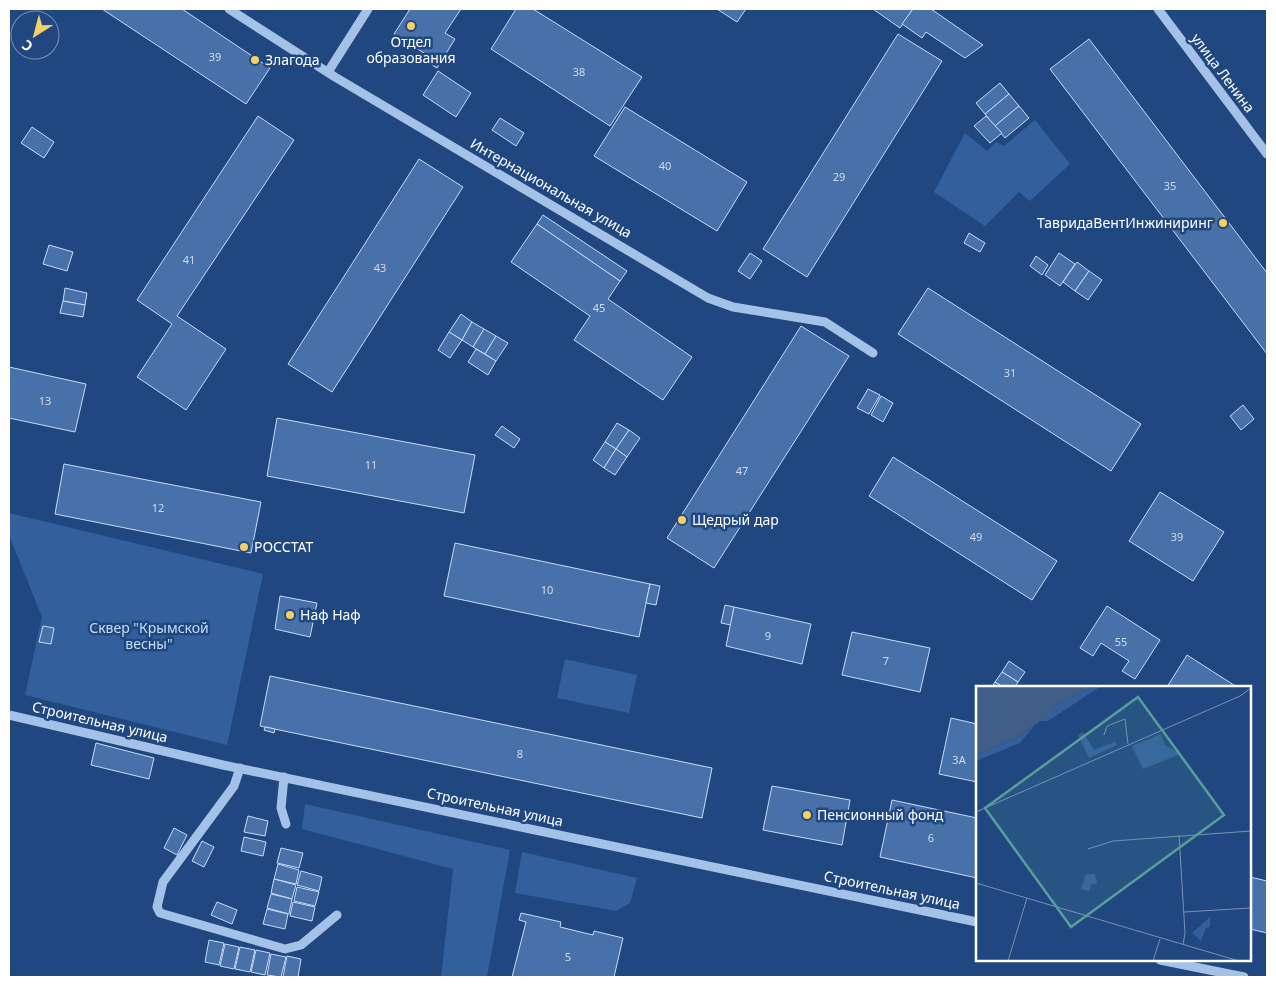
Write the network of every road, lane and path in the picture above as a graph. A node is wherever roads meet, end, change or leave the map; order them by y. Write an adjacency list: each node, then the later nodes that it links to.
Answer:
1 (230, 9): 4 (street, Интернациональная улица)
2 (368, 9): 4 (street)
3 (1158, 9): 5 (street, улица Ленина)
4 (328, 72): 6 (street, Интернациональная улица)
5 (1267, 154)
6 (873, 353)
7 (9, 715): 8 (street, Строительная улица)
8 (240, 768): 9 (street, Строительная улица); 11 (street)
9 (284, 777): 10 (street); 12 (street, Строительная улица)
10 (286, 824)
11 (337, 915)
12 (976, 922)
13 (1165, 961): 14 (street)
14 (1244, 977)

